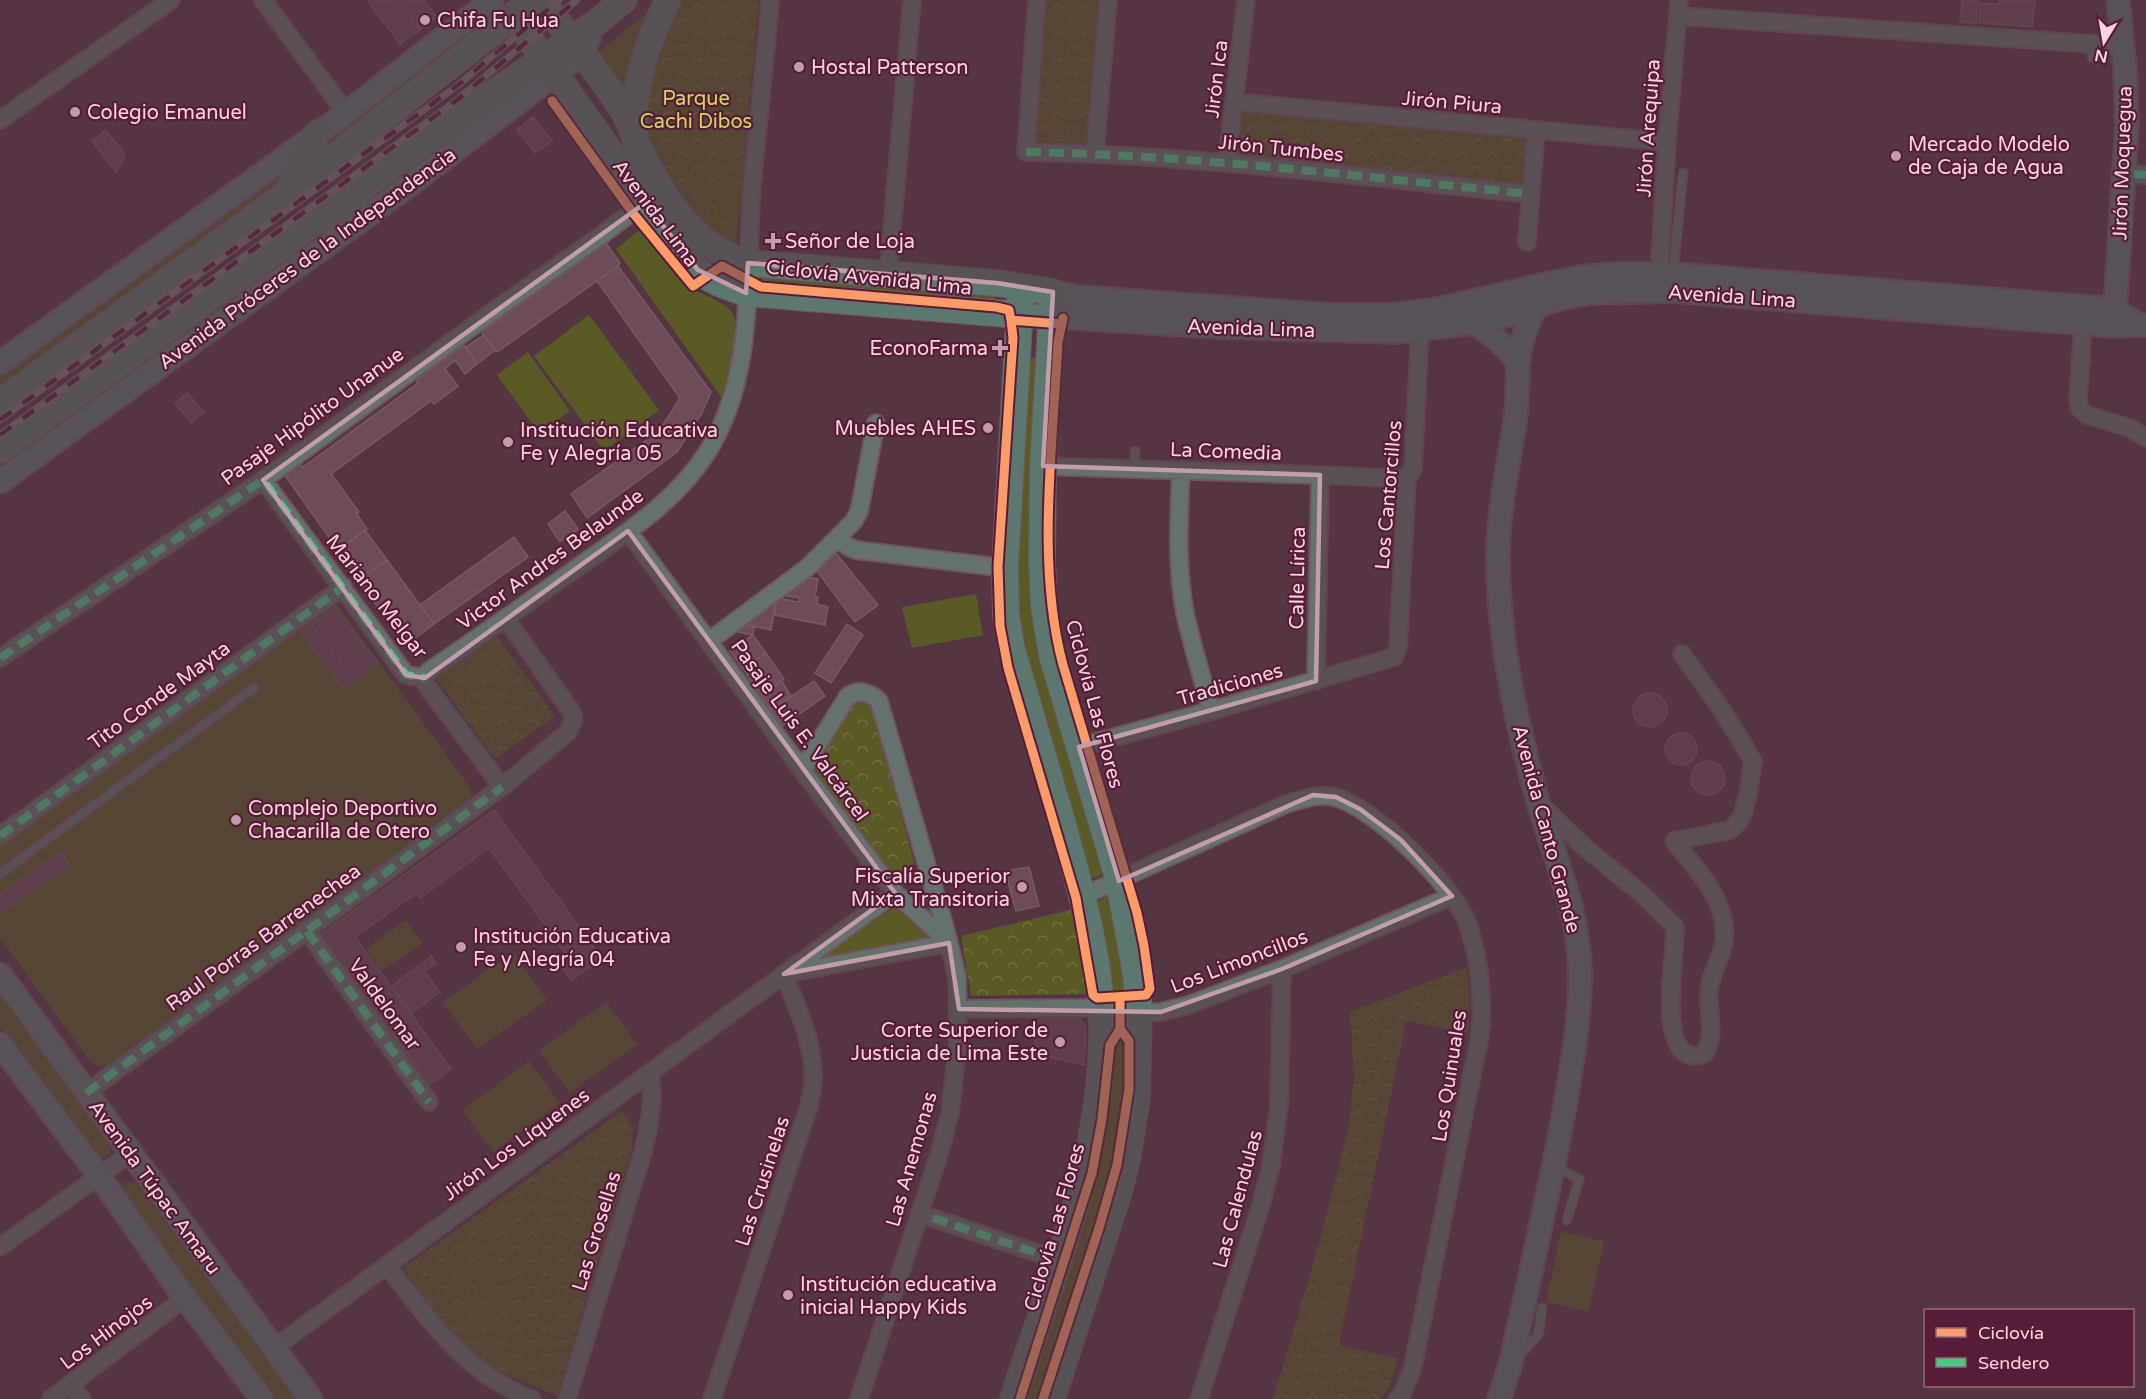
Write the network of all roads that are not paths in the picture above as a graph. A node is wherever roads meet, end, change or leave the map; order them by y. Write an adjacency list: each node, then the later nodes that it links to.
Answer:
1 (171, 0): 20 (street)
2 (263, 0): 19 (street)
3 (492, 0): 19 (main road)
4 (541, 0): 15 (main road, Avenida Lima)
5 (624, 0): 15 (main road, Avenida Próceres de la Independencia)
6 (668, 0): 23 (main road)
7 (770, 0): 34 (street, Victor Andres Belaunde)
8 (912, 0): 36 (street)
9 (1037, 0): 25 (street, Jirón Tumbes)
10 (1108, 0): 25 (street)
11 (1246, 0): 18 (street, Jirón Ica)
12 (2118, 0): 16 (main road, Jirón Moquegua)
13 (516, 5): 17 (main road, Avenida Lima); 28 (main road)
14 (1679, 8): 16 (street); 24 (street, Jirón Arequipa)
15 (576, 46): 17 (main road, Avenida Próceres de la Independencia); 23 (main road, Avenida Lima)
16 (2123, 46): 45 (main road, Jirón Moquegua)
17 (550, 66): 30 (main road, Avenida Lima); 31 (main road, Avenida Próceres de la Independencia); 32 (main road, Avenida Próceres de la Independencia)
18 (1234, 102): 21 (street, Jirón Piura); 26 (street, Jirón Ica)
19 (346, 113): 22 (main road)
20 (0, 120)
21 (1536, 131): 24 (street, Jirón Piura); 29 (street)
22 (317, 134): 28 (main road); 49 (main road)
23 (635, 139): 34 (main road, Avenida Lima)
24 (1667, 141): 35 (street, Jirón Arequipa)
25 (1095, 153): 26 (street, Jirón Tumbes)
26 (1227, 163): 29 (street, Jirón Tumbes)
27 (1683, 173): 35 (lane)
28 (286, 194): 50 (main road)
29 (1530, 195): 33 (street)
30 (645, 203): 39 (main road, Avenida Lima); 60 (street, Pasaje Hipólito Unanue)
31 (369, 214): 32 (main road); 61 (main road, Avenida Próceres de la Independencia)
32 (318, 221): 53 (main road, Avenida Próceres de la Independencia)
33 (1527, 242)
34 (748, 263): 36 (main road, Avenida Lima); 39 (street, Victor Andres Belaunde)
35 (1666, 267): 41 (main road, Avenida Lima); 43 (main road, Avenida Lima)
36 (888, 275): 37 (main road, Avenida Lima)
37 (1021, 287): 38 (main road, Avenida Lima); 42 (main road)
38 (1053, 292): 41 (main road, Avenida Lima); 44 (main road)
39 (746, 293): 42 (main road, Avenida Lima); 62 (street, Victor Andres Belaunde)
40 (1536, 306): 41 (main road, Avenida Lima); 43 (main road, Avenida Lima); 48 (main road, Avenida Canto Grande)
41 (1469, 314): 47 (main road, Avenida Lima); 48 (main road)
42 (1020, 315): 44 (main road, Avenida Lima); 64 (main road)
43 (2083, 316): 45 (main road, Avenida Lima); 52 (street)
44 (1052, 317): 47 (main road, Avenida Lima); 55 (main road)
45 (2114, 318): 46 (main road, Avenida Lima)
46 (2142, 324)
47 (1420, 330): 59 (street, Los Cantorcillos)
48 (1518, 362): 78 (main road, Avenida Canto Grande)
49 (0, 363)
50 (0, 402)
51 (876, 423): 63 (street)
52 (2146, 438)
53 (0, 450)
54 (1136, 451): 56 (lane)
55 (1043, 466): 56 (street, La Comedia); 75 (main road)
56 (1135, 469): 57 (street, La Comedia)
57 (1181, 470): 58 (street, La Comedia); 74 (street)
58 (1320, 475): 59 (street, La Comedia); 72 (street, Calle Lírica)
59 (1407, 479): 70 (street, Los Cantorcillos)
60 (263, 480): 65 (street, Mariano Melgar); 69 (street, Pasaje Hipólito Unanue)
61 (0, 482)
62 (628, 531): 66 (street, Victor Andres Belaunde); 67 (street, Pasaje Luis E. Valcárcel)
63 (838, 538): 64 (street); 67 (street)
64 (1005, 568): 83 (main road)
65 (343, 587): 71 (street, Mariano Melgar); 79 (street, Tito Conde Mayta)
66 (506, 619): 71 (street, Victor Andres Belaunde); 77 (street, Raul Porras Barrenechea)
67 (709, 641): 76 (street, Pasaje Luis E. Valcárcel)
68 (1682, 654): 78 (street)
69 (0, 658)
70 (1391, 660): 72 (street, Tradiciones)
71 (425, 678): 77 (street, Mariano Melgar)
72 (1316, 681): 74 (street, Tradiciones)
73 (254, 688): 80 (lane)
74 (1212, 711): 75 (street, Tradiciones)
75 (1079, 747): 81 (main road)
76 (802, 770): 82 (street, Pasaje Luis E. Valcárcel); 86 (street, Las Anemonas)
77 (502, 787): 85 (street, Raul Porras Barrenechea)
78 (1539, 802): 98 (main road, Avenida Canto Grande)
79 (0, 836)
80 (0, 874)
81 (1119, 881): 83 (street, Los Quinuales); 84 (street, Los Quinuales); 92 (main road)
82 (895, 893): 86 (street, Pasaje Luis E. Valcárcel); 89 (street, Jirón Los Líquenes)
83 (1083, 896): 90 (main road)
84 (1452, 896): 87 (street, Los Limoncillos); 121 (street, Los Quinuales)
85 (307, 931): 95 (street, Raul Porras Barrenechea); 96 (street, Valdelomar)
86 (949, 944): 89 (street, Jirón Los Líquenes); 91 (street, Las Anemonas)
87 (1282, 969): 92 (street, Los Limoncillos); 120 (street, Las Calendulas)
88 (0, 974): 95 (main road, Avenida Túpac Amaru)
89 (784, 974): 94 (street, Jirón Los Líquenes); 116 (street, Las Crusinelas)
90 (1101, 1008): 91 (street, Los Limoncillos); 92 (street, Los Limoncillos); 118 (main road)
91 (959, 1009): 117 (street, Las Anemonas)
92 (1139, 1013): 119 (main road)
93 (0, 1044): 99 (main road, Avenida Túpac Amaru)
94 (650, 1072): 104 (street, Jirón Los Líquenes); 115 (street, Las Grosellas)
95 (86, 1093): 97 (main road, Avenida Túpac Amaru)
96 (429, 1102)
97 (130, 1153): 99 (street); 107 (main road, Avenida Túpac Amaru)
98 (1553, 1166): 101 (lane); 108 (main road, Avenida Canto Grande)
99 (99, 1176): 102 (street); 105 (main road, Avenida Túpac Amaru)
100 (933, 1218): 103 (street)
101 (1567, 1220)
102 (0, 1247)
103 (1040, 1254)
104 (386, 1265): 107 (street, Jirón Los Líquenes); 114 (street)
105 (185, 1298): 109 (street, Los Hinojos); 112 (main road, Avenida Túpac Amaru)
106 (1542, 1308): 108 (lane)
107 (274, 1348): 113 (main road, Avenida Túpac Amaru)
108 (1510, 1366): 122 (main road, Avenida Canto Grande)
109 (71, 1384): 110 (street, Los Hinojos); 111 (street)
110 (51, 1399)
111 (82, 1399)
112 (262, 1399)
113 (311, 1399)
114 (532, 1399)
115 (567, 1399)
116 (712, 1399)
117 (859, 1399)
118 (1013, 1399)
119 (1052, 1399)
120 (1199, 1399)
121 (1397, 1399)
122 (1499, 1399)

